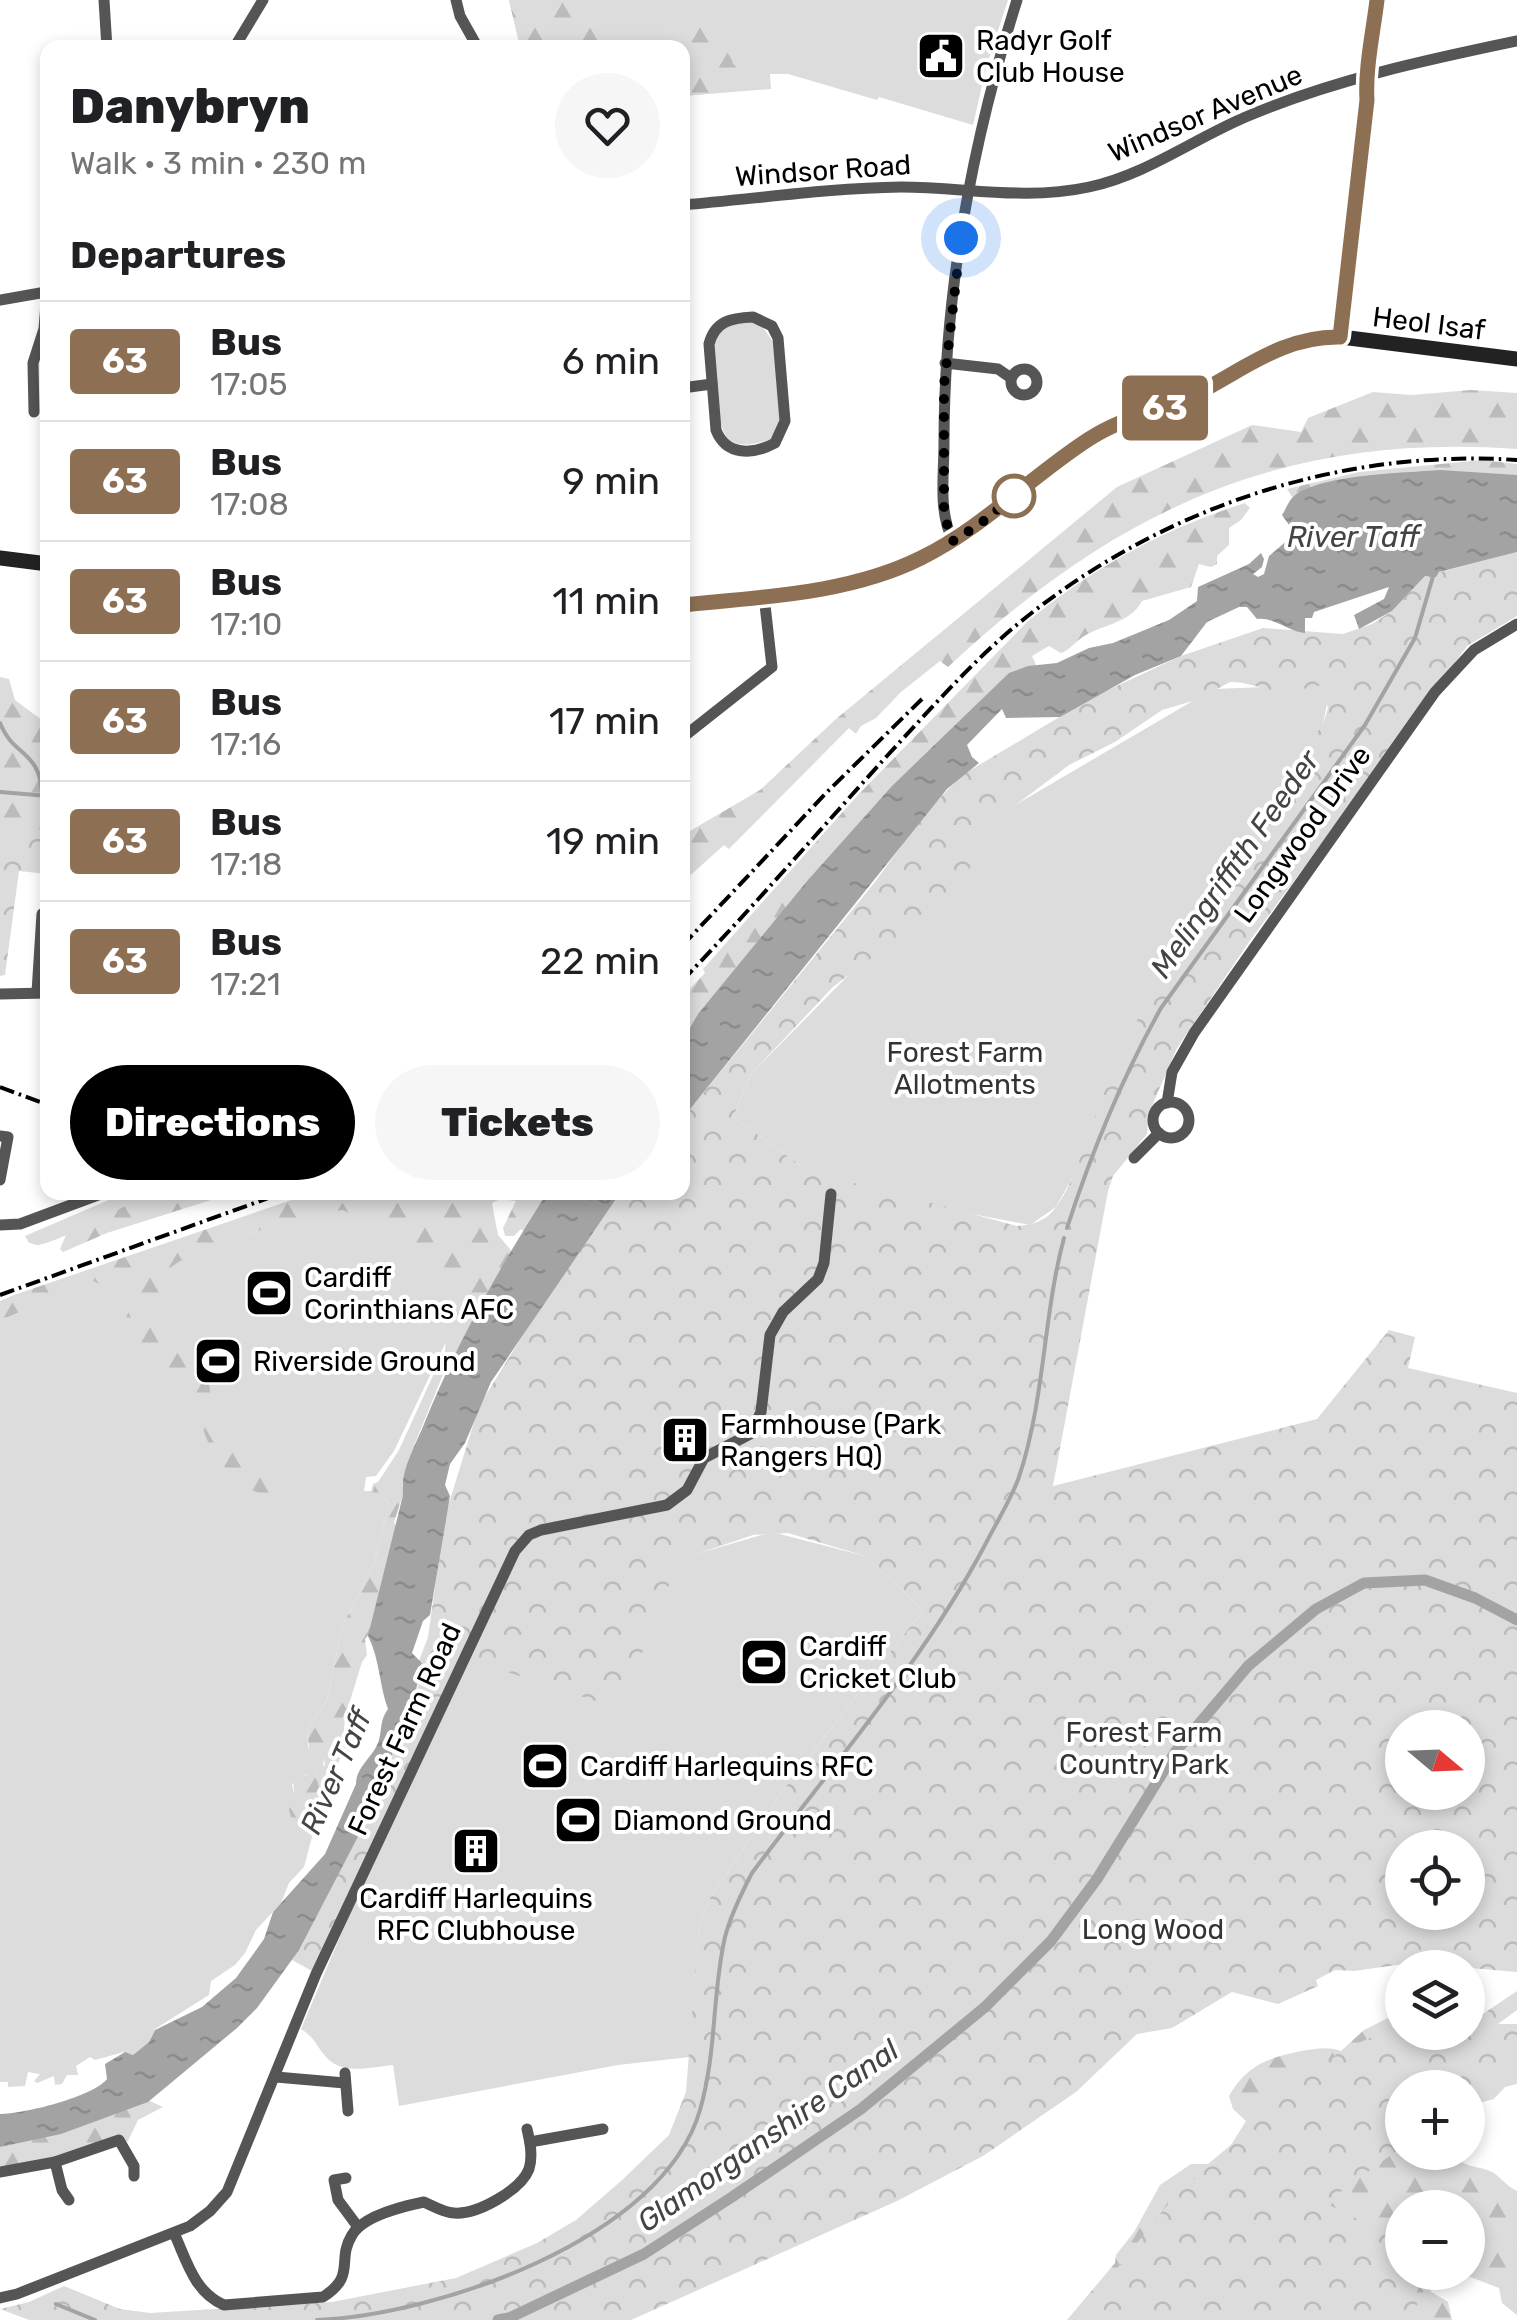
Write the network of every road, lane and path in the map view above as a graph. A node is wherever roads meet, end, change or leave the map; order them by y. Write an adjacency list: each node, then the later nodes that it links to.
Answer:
1 (104, 0): 6 (street)
2 (263, 0): 7 (street)
3 (456, 0): 8 (street)
4 (1017, 0): 11 (street)
5 (1377, 0): 10 (street)
6 (106, 40)
7 (239, 40)
8 (474, 40)
9 (1517, 41): 10 (street, Windsor Avenue)
10 (1368, 76): 11 (street, Windsor Avenue); 15 (street)
11 (968, 192): 12 (street, Windsor Road); 18 (street)
12 (690, 204)
13 (40, 293): 14 (street)
14 (0, 300)
15 (1340, 337): 17 (main road, Heol Isaf); 23 (main road, Heol Isaf)
16 (40, 339): 22 (street)
17 (1517, 359)
18 (946, 363): 19 (street); 23 (street)
19 (1011, 378)
20 (712, 384): 20 (street); 21 (street)
21 (690, 387)
22 (34, 412)
23 (953, 541): 26 (main road, Heol Isaf)
24 (0, 558): 25 (main road)
25 (40, 563)
26 (764, 596): 27 (main road, Heol Isaf); 29 (street)
27 (690, 604)
28 (1517, 624): 32 (street, Longwood Drive)
29 (690, 732)
30 (40, 992): 31 (street)
31 (0, 994)
32 (1167, 1102): 33 (street, Longwood Drive); 33 (street)
33 (1159, 1133): 35 (street)
34 (0, 1136): 36 (street)
35 (1134, 1158)
36 (0, 1180)
37 (831, 1194): 40 (street, Forest Farm Road)
38 (84, 1200): 39 (street)
39 (0, 1225)
40 (276, 2077): 41 (street); 49 (street, Forest Farm Road)
41 (348, 2112)
42 (603, 2129): 48 (street)
43 (55, 2162): 44 (street); 45 (street); 47 (street)
44 (0, 2172)
45 (134, 2176)
46 (346, 2178): 48 (street)
47 (69, 2200)
48 (358, 2227): 49 (street)
49 (174, 2233): 50 (street, Forest Farm Road)
50 (0, 2298)

